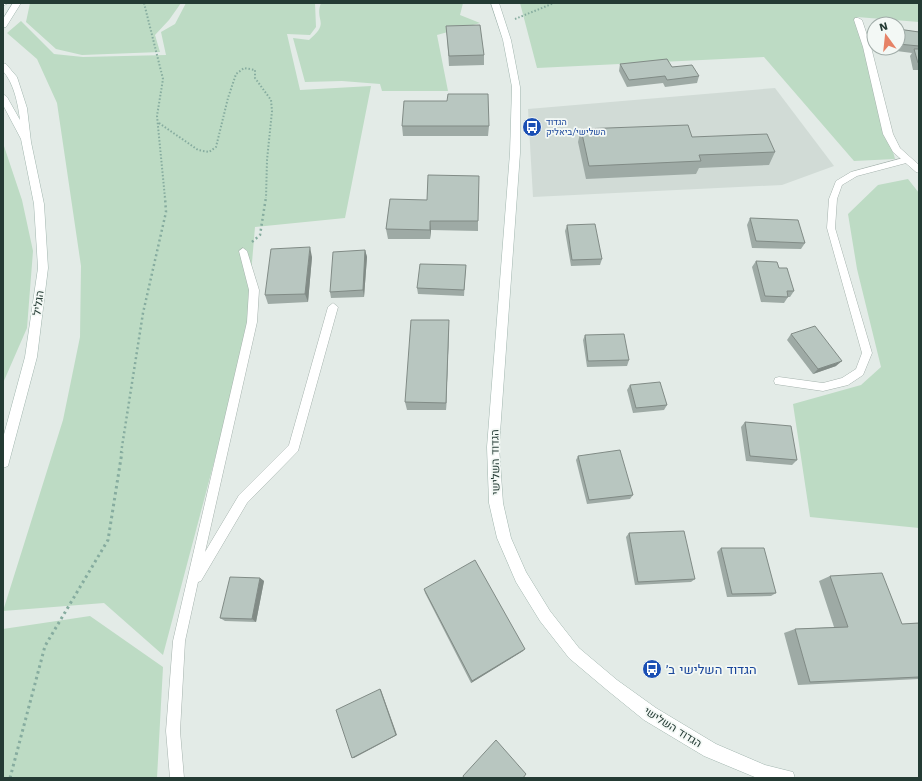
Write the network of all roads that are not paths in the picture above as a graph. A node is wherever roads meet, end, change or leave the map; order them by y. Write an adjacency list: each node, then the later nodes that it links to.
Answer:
1 (18, 3): 4 (street)
2 (495, 3): 16 (street, הגדוד השלישי)
3 (858, 20): 8 (street)
4 (3, 25)
5 (3, 66): 7 (street, הגליל)
6 (3, 97): 7 (street, הגליל)
7 (26, 142): 13 (street, הגליל)
8 (907, 160): 9 (street); 12 (lane)
9 (919, 170)
10 (243, 251): 14 (lane)
11 (333, 307): 14 (lane)
12 (779, 381)
13 (3, 462)
14 (192, 586): 15 (lane)
15 (177, 778)
16 (787, 778)

